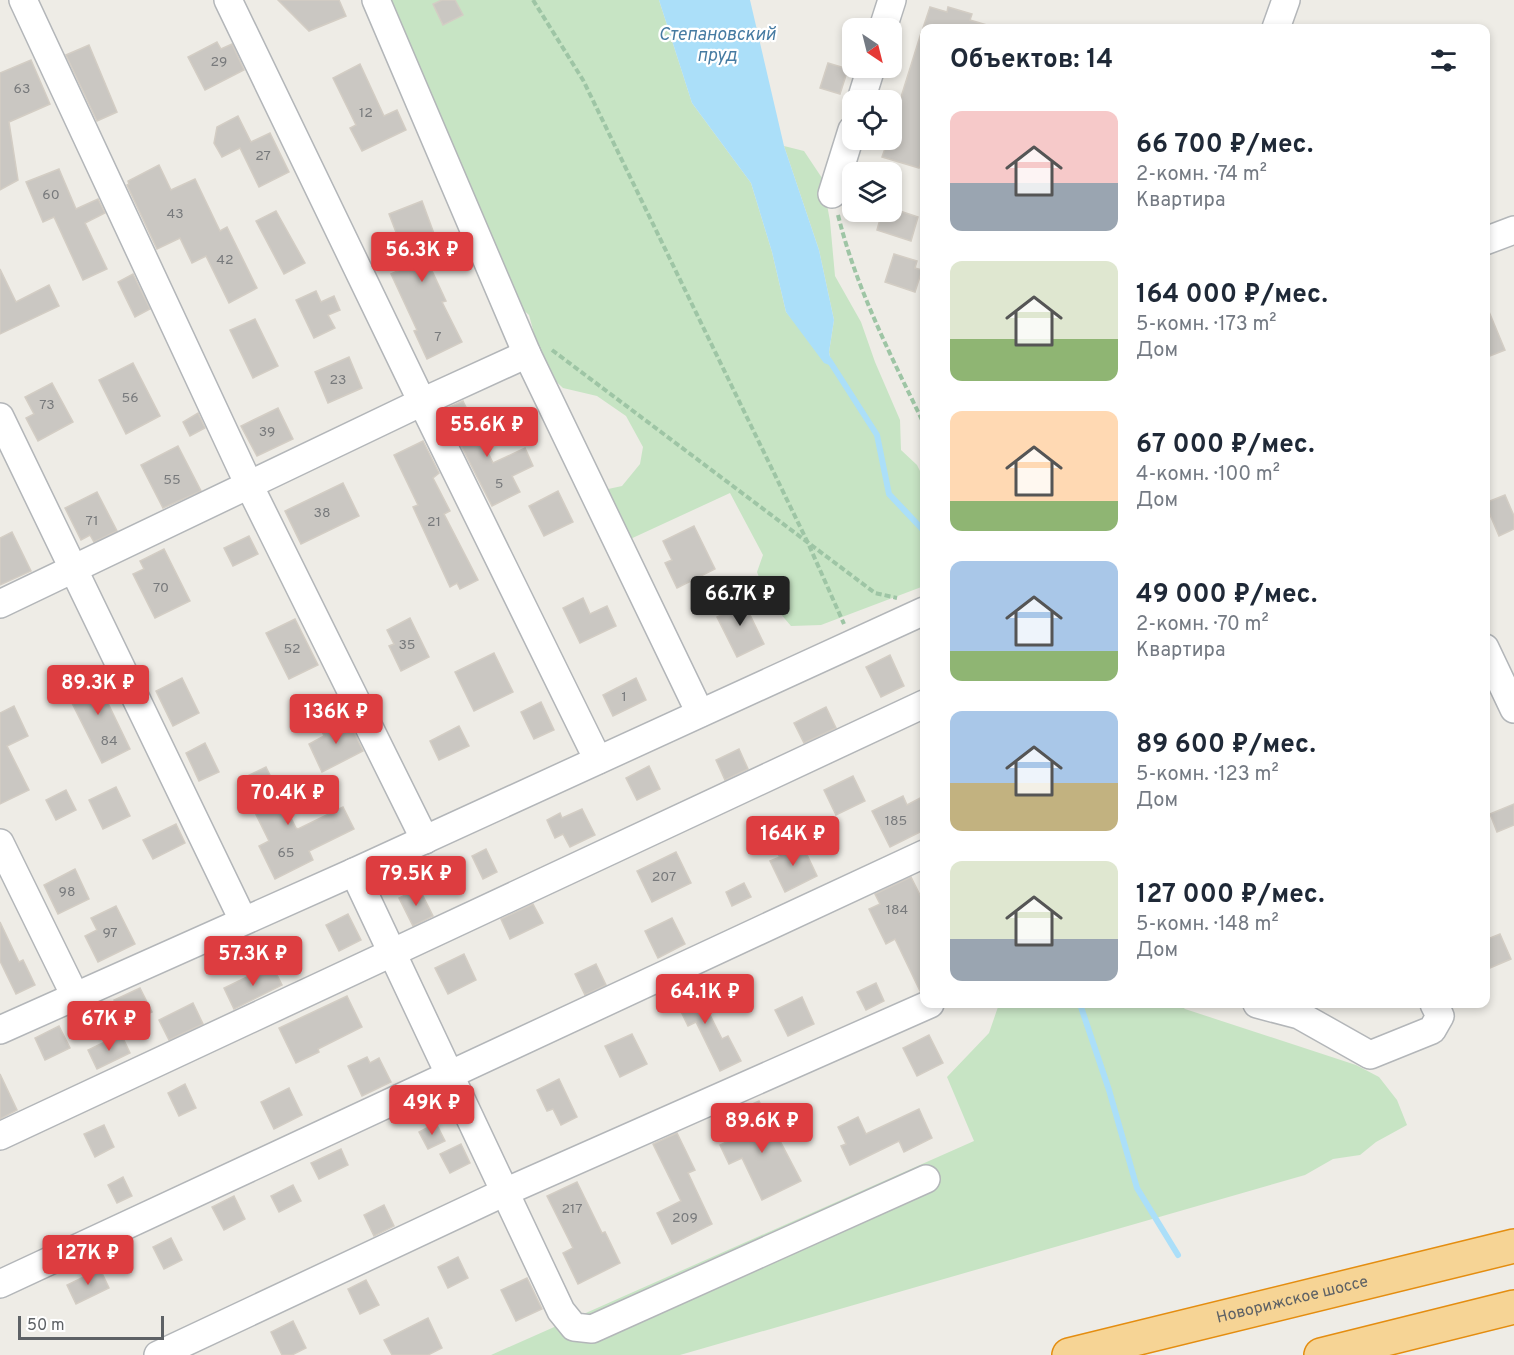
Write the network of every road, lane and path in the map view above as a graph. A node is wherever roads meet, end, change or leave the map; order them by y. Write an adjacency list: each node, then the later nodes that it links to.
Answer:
1 (23, 0): 17 (street)
2 (228, 0): 14 (street)
3 (376, 0): 13 (street)
4 (533, 0): 18 (path)
5 (892, 0): 7 (street)
6 (1286, 0): 8 (street)
7 (887, 18)
8 (1277, 24)
9 (846, 150): 10 (street)
10 (832, 194): 15 (path)
11 (1513, 233): 12 (street)
12 (1490, 240)
13 (536, 349): 14 (street); 18 (path); 26 (street)
14 (422, 402): 17 (street); 27 (street)
15 (920, 416)
16 (0, 417): 19 (street)
17 (249, 485): 19 (street); 28 (street)
18 (808, 543): 21 (path); 22 (path)
19 (72, 568): 20 (street); 32 (street)
20 (0, 604)
21 (914, 605): 22 (street)
22 (853, 643): 26 (street)
23 (1490, 659): 25 (street)
24 (920, 707): 33 (street)
25 (1514, 709)
26 (700, 713): 27 (street)
27 (598, 760): 28 (street)
28 (424, 840): 31 (street)
29 (0, 843): 34 (street)
30 (920, 856): 39 (street)
31 (354, 872): 32 (street); 33 (street)
32 (243, 920): 34 (street)
33 (392, 953): 39 (street); 40 (street)
34 (75, 996): 38 (street)
35 (921, 1008): 42 (street)
36 (1272, 1008): 37 (street)
37 (1437, 1010)
38 (0, 1030)
39 (449, 1075): 42 (street); 44 (street)
40 (0, 1136)
41 (926, 1179): 42 (street)
42 (505, 1192): 46 (street)
43 (1514, 1246): 47 (highway, Новорижское шоссе)
44 (0, 1284)
45 (1514, 1307): 48 (highway)
46 (158, 1355)
47 (1069, 1355)
48 (1321, 1355)

